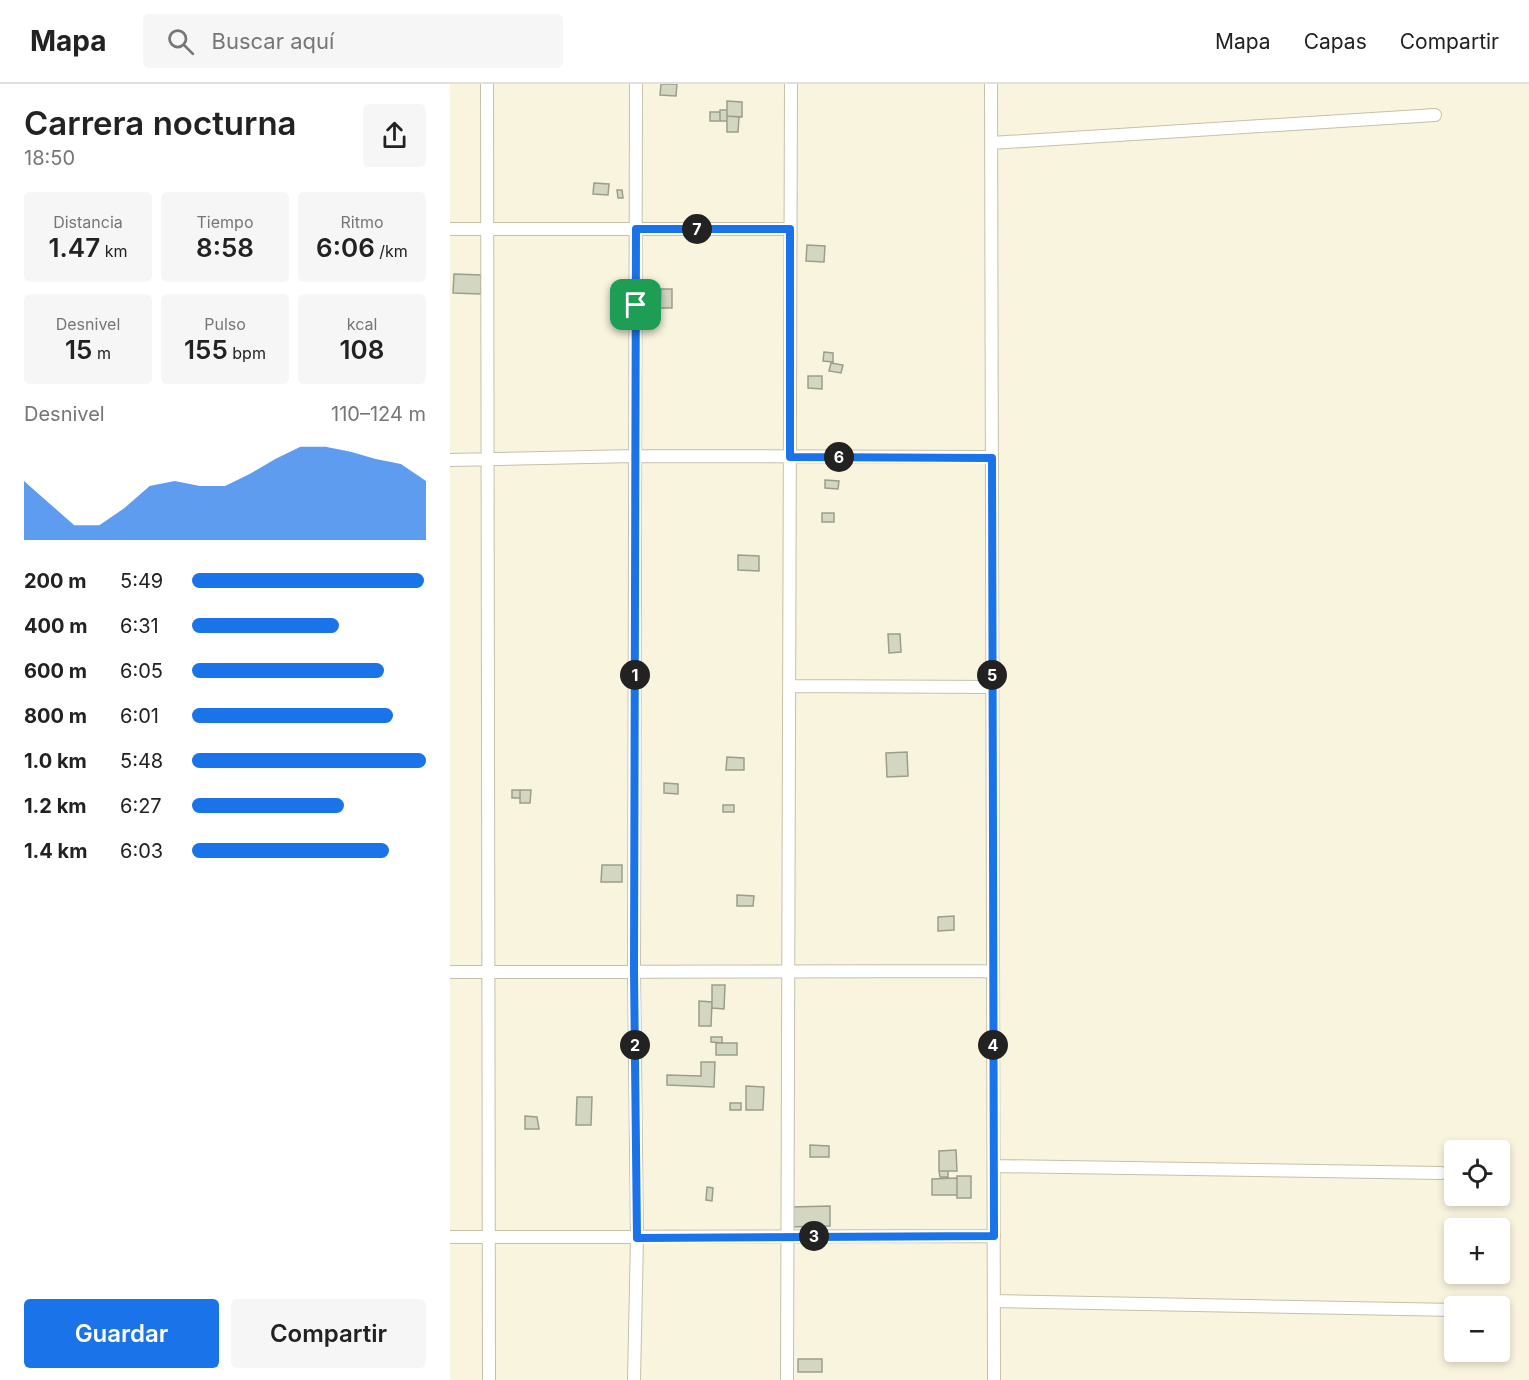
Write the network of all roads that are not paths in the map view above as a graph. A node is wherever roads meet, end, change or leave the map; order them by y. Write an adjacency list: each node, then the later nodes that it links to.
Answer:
1 (487, 84): 8 (street)
2 (636, 84): 9 (street)
3 (791, 84): 10 (street)
4 (991, 84): 6 (street)
5 (1436, 115): 6 (street)
6 (991, 143): 13 (street)
7 (450, 229): 8 (street)
8 (488, 229): 9 (street); 14 (street)
9 (636, 229): 10 (street); 11 (street)
10 (790, 229): 12 (street)
11 (635, 456): 12 (street); 14 (street); 18 (street)
12 (790, 457): 13 (street); 16 (street)
13 (992, 458): 17 (street)
14 (488, 459): 15 (street); 22 (street)
15 (450, 460)
16 (789, 686): 17 (street); 19 (street)
17 (992, 687): 20 (street)
18 (634, 970): 19 (street); 22 (street); 29 (street)
19 (788, 971): 20 (street); 25 (street)
20 (993, 971): 23 (street)
21 (450, 972): 22 (street)
22 (489, 972): 28 (street)
23 (994, 1166): 24 (street); 26 (street)
24 (1441, 1173)
25 (788, 1236): 26 (street); 29 (street); 34 (street)
26 (994, 1236): 30 (street)
27 (450, 1237): 28 (street)
28 (489, 1237): 29 (street); 32 (street)
29 (637, 1238): 33 (street)
30 (994, 1301): 31 (street); 35 (street)
31 (1444, 1310)
32 (489, 1380)
33 (634, 1380)
34 (787, 1380)
35 (994, 1380)

